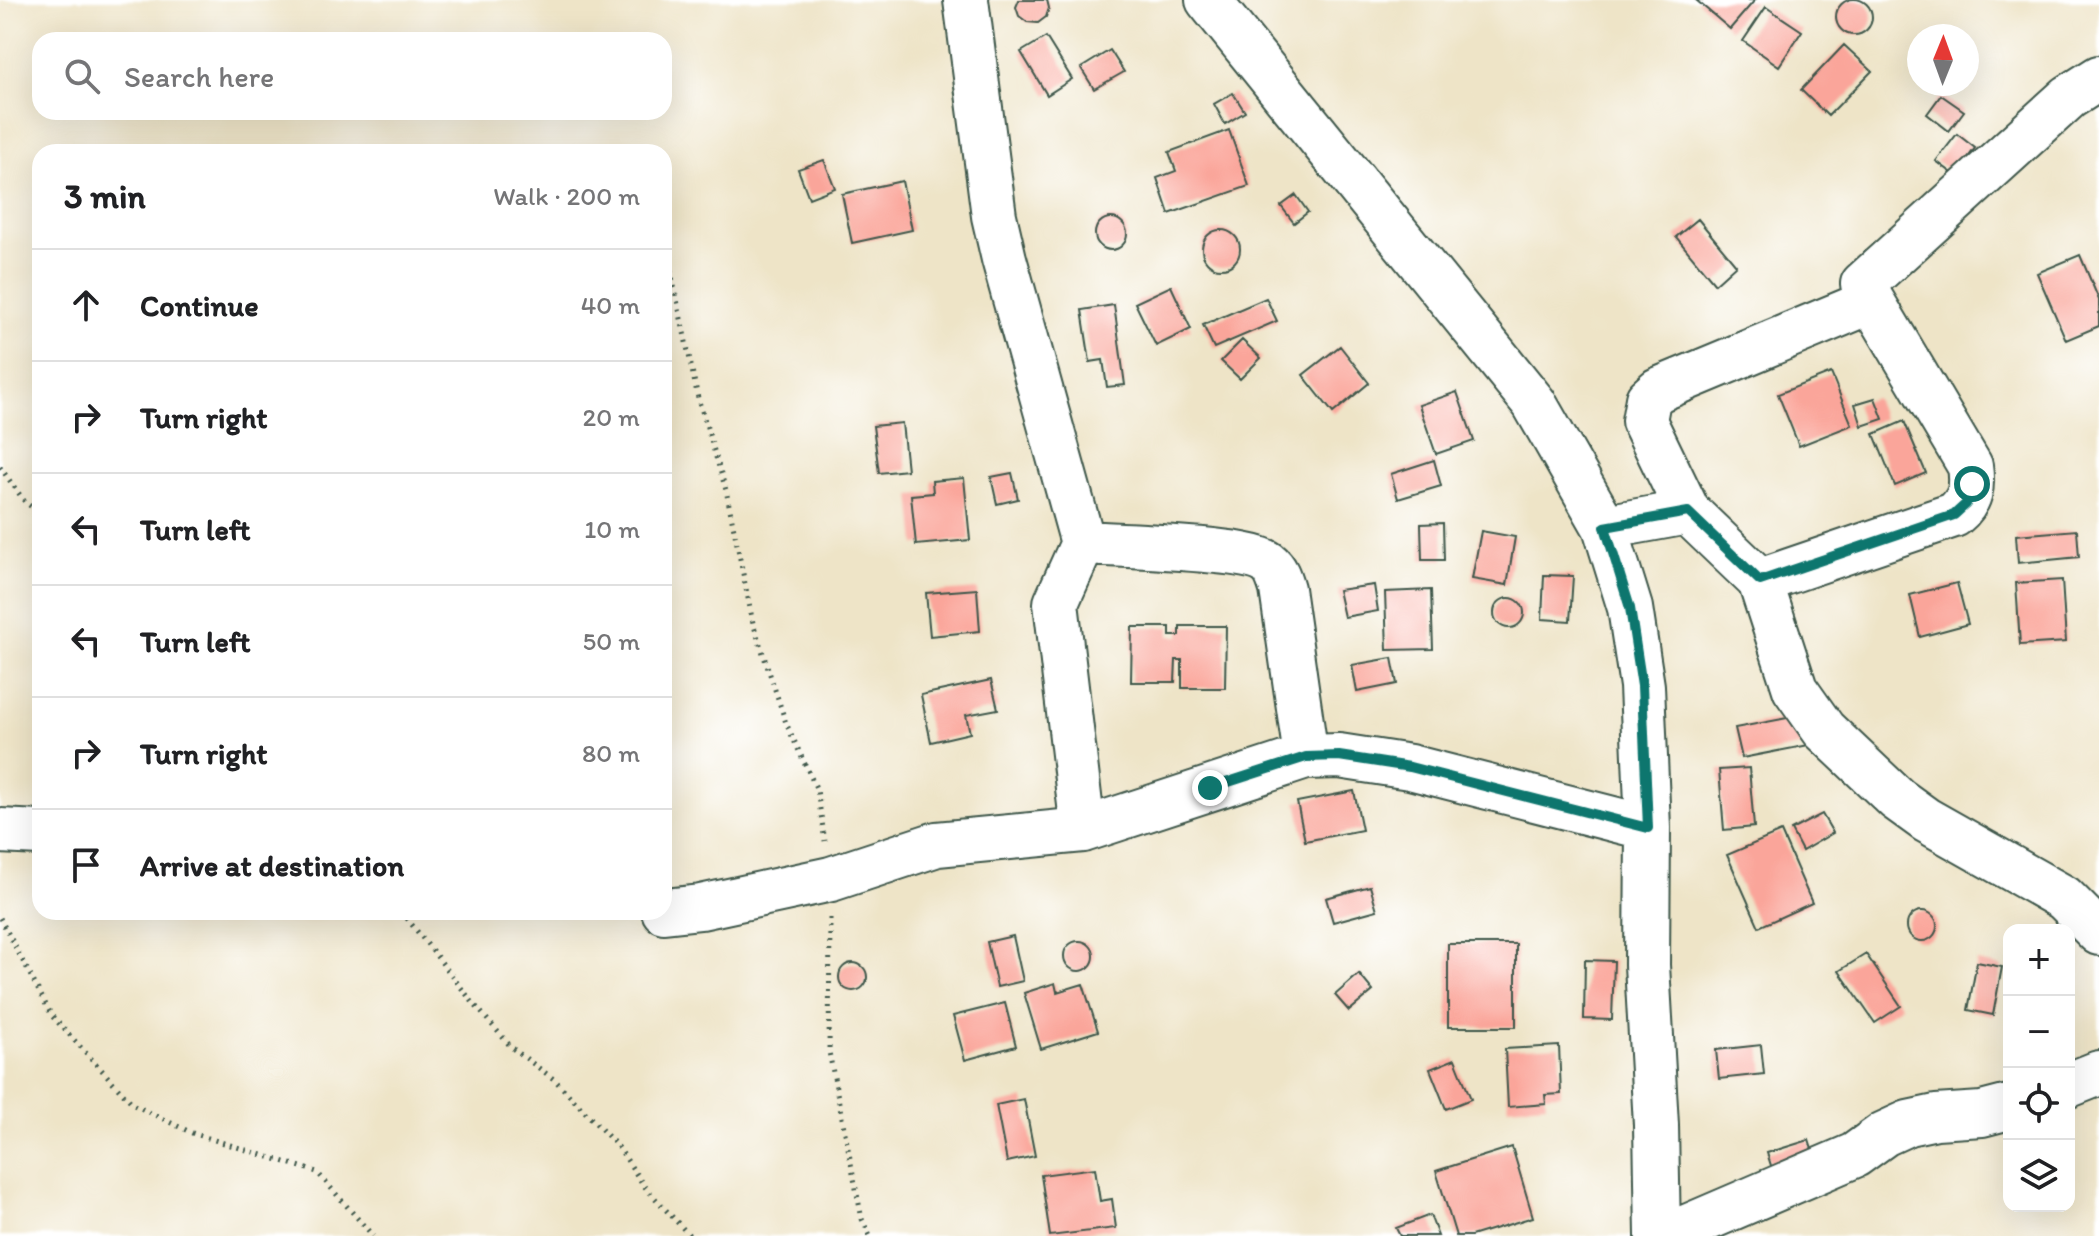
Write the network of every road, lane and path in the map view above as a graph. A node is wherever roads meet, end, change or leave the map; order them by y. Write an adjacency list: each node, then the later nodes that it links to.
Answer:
1 (966, 0): 10 (street)
2 (1208, 0): 9 (street)
3 (2099, 78): 5 (street)
4 (672, 276): 17 (path)
5 (1872, 301): 8 (street); 11 (street)
6 (0, 467): 7 (path)
7 (32, 507)
8 (1688, 512): 9 (street); 11 (street)
9 (1605, 527): 13 (street)
10 (1083, 543): 12 (street); 14 (street)
11 (1760, 581): 21 (street)
12 (1306, 757): 13 (street); 14 (street)
13 (1648, 828): 28 (street)
14 (1083, 830): 17 (street)
15 (0, 831): 16 (street)
16 (32, 833)
17 (831, 879): 18 (street); 27 (path)
18 (672, 910)
19 (0, 918): 25 (path)
20 (408, 920): 26 (path)
21 (2099, 933)
22 (2099, 1073): 23 (street)
23 (2075, 1083)
24 (2003, 1109): 29 (street)
25 (373, 1236)
26 (690, 1236)
27 (870, 1236)
28 (1658, 1236)
29 (1666, 1236)

